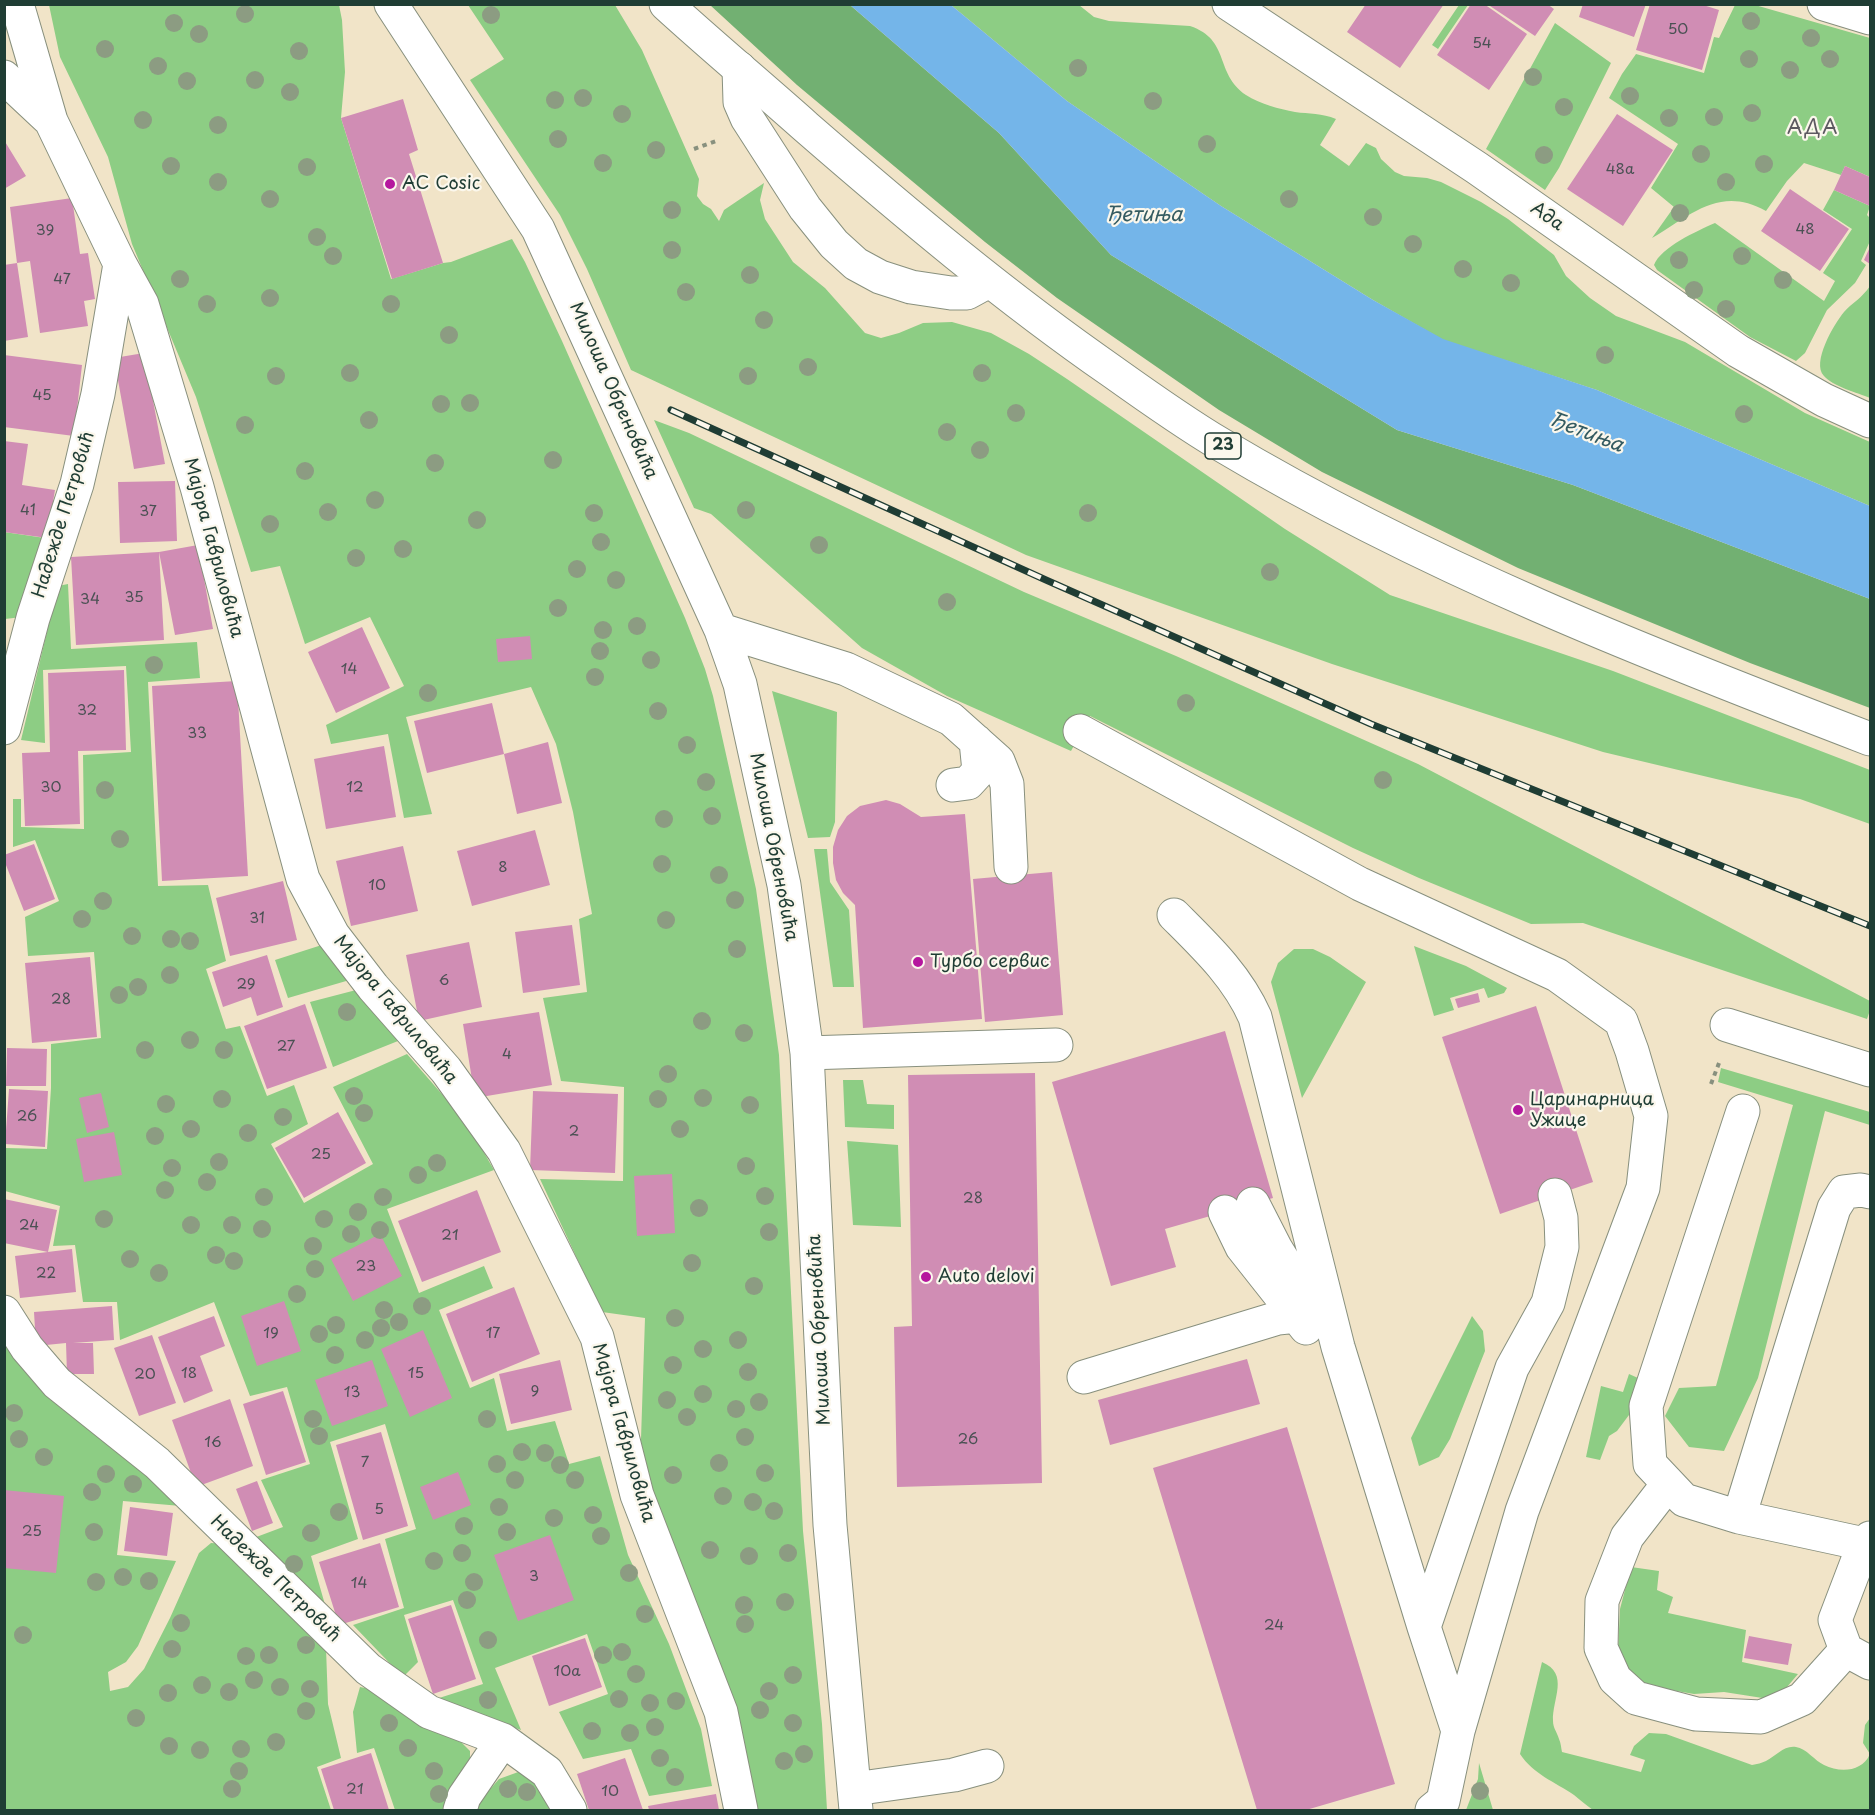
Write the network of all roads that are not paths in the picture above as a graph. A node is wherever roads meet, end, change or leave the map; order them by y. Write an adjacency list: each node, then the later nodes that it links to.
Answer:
1 (17, 4): 9 (street)
2 (391, 4): 13 (street, Милоша Обреновића)
3 (666, 4): 7 (street, 23)
4 (1229, 4): 12 (street, Ада)
5 (1824, 4): 6 (street)
6 (1870, 18)
7 (739, 68): 11 (street, 23); 11 (street)
8 (4, 77): 9 (street, Мајора Гавриловића)
9 (51, 121): 10 (street, Мајора Гавриловића)
10 (120, 264): 14 (street, Надежде Петровић); 44 (street, Мајора Гавриловића)
11 (989, 281): 16 (street, 23)
12 (1870, 421)
13 (721, 630): 17 (street); 23 (street, Милоша Обреновића)
14 (4, 728)
15 (1080, 731): 38 (street)
16 (1870, 739)
17 (976, 741): 18 (street); 19 (street)
18 (953, 785)
19 (1011, 867)
20 (1174, 915): 30 (street)
21 (1727, 1025): 24 (street)
22 (1056, 1045): 23 (street)
23 (807, 1053): 41 (street, Милоша Обреновића)
24 (1870, 1070)
25 (1743, 1111): 33 (street)
26 (1870, 1192): 34 (street)
27 (1545, 1198): 36 (street)
28 (4, 1312): 39 (street, Надежде Петровић)
29 (1297, 1316): 30 (street); 31 (street); 32 (street)
30 (1338, 1347): 32 (street)
31 (1084, 1377)
32 (1350, 1385): 36 (street)
33 (1668, 1484): 34 (street); 37 (street)
34 (1739, 1517): 35 (street)
35 (1867, 1541): 37 (street)
36 (1424, 1627): 38 (street)
37 (1858, 1656)
38 (1458, 1731): 45 (street)
39 (503, 1740): 42 (street); 43 (street, Надежде Петровић)
40 (987, 1766): 41 (street)
41 (855, 1800)
42 (460, 1810)
43 (570, 1810)
44 (741, 1810)
45 (1432, 1810)

